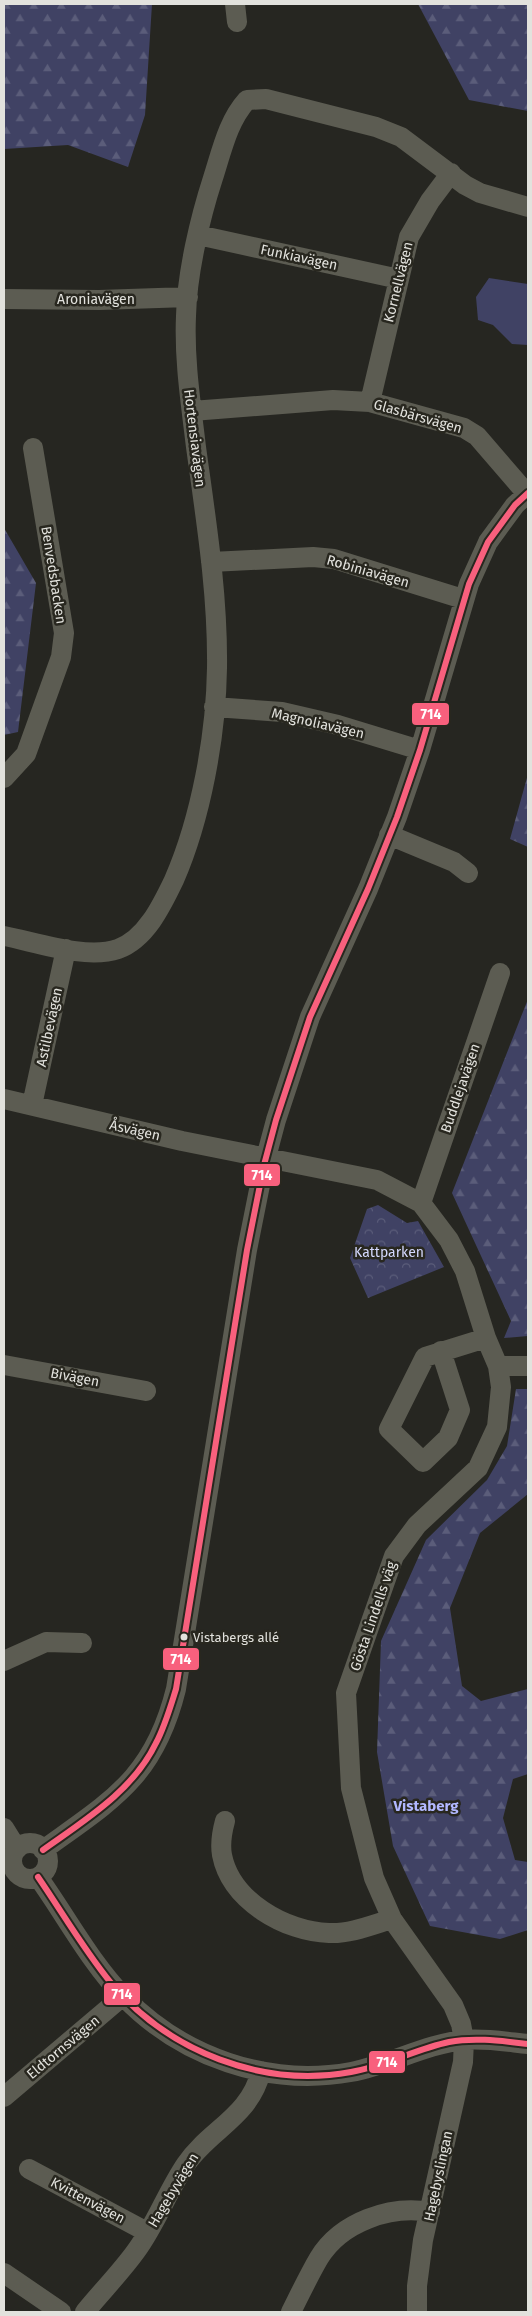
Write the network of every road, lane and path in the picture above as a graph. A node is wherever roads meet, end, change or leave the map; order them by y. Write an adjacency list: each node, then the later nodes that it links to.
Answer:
1 (451, 174): 2 (street, Hortensiavägen); 3 (street, Hortensiavägen); 4 (street, Kornellvägen)
2 (528, 207)
3 (198, 235): 4 (street, Funkiavägen); 5 (street, Hortensiavägen)
4 (399, 279): 7 (street, Kornellvägen)
5 (188, 297): 6 (street, Aroniavägen); 8 (street, Hortensiavägen)
6 (4, 299)
7 (370, 402): 8 (street, Glasbärsvägen); 10 (street, Glasbärsvägen)
8 (192, 411): 11 (street, Hortensiavägen)
9 (33, 448): 15 (street, Benvedsbacken)
10 (528, 493): 12 (street)
11 (211, 562): 12 (street, Robiniavägen); 13 (street, Hortensiavägen)
12 (463, 599): 14 (street)
13 (214, 707): 14 (street, Magnoliavägen); 19 (street, Hortensiavägen)
14 (420, 750): 16 (street)
15 (4, 778)
16 (389, 835): 17 (street); 23 (street)
17 (468, 873)
18 (4, 936): 19 (street, Hortensiavägen)
19 (66, 949): 22 (street, Astilbevägen)
20 (500, 973): 24 (street, Buddlejavägen)
21 (4, 1099): 22 (street, Åsvägen)
22 (32, 1105): 23 (street, Åsvägen)
23 (266, 1157): 24 (street, Gösta Lindells väg); 36 (street)
24 (420, 1203): 25 (street, Gösta Lindells väg)
25 (486, 1338): 26 (street); 28 (street, Gösta Lindells väg)
26 (441, 1351): 26 (street)
27 (4, 1365): 30 (street, Bivägen)
28 (498, 1366): 29 (street); 39 (street, Gösta Lindells väg)
29 (528, 1366)
30 (146, 1391)
31 (82, 1643): 32 (street)
32 (4, 1661)
33 (225, 1821): 39 (street)
34 (4, 1828): 35 (street)
35 (16, 1849): 36 (street); 37 (street)
36 (43, 1850): 38 (street)
37 (9, 1874): 38 (street)
38 (38, 1877): 40 (street)
39 (392, 1919): 41 (street, Gösta Lindells väg)
40 (123, 1996): 43 (street); 44 (street, Eldtornsvägen)
41 (464, 2040): 42 (street); 43 (street); 46 (street, Hagebyslingan)
42 (528, 2044)
43 (261, 2072): 47 (street, Hagebyvägen)
44 (4, 2097)
45 (29, 2169): 47 (street, Kvittenvägen)
46 (430, 2212): 51 (street); 52 (street, Hagebyslingan)
47 (147, 2232): 50 (street, Hagebyvägen)
48 (4, 2273): 49 (street)
49 (61, 2312)
50 (85, 2312)
51 (291, 2312)
52 (418, 2312)

